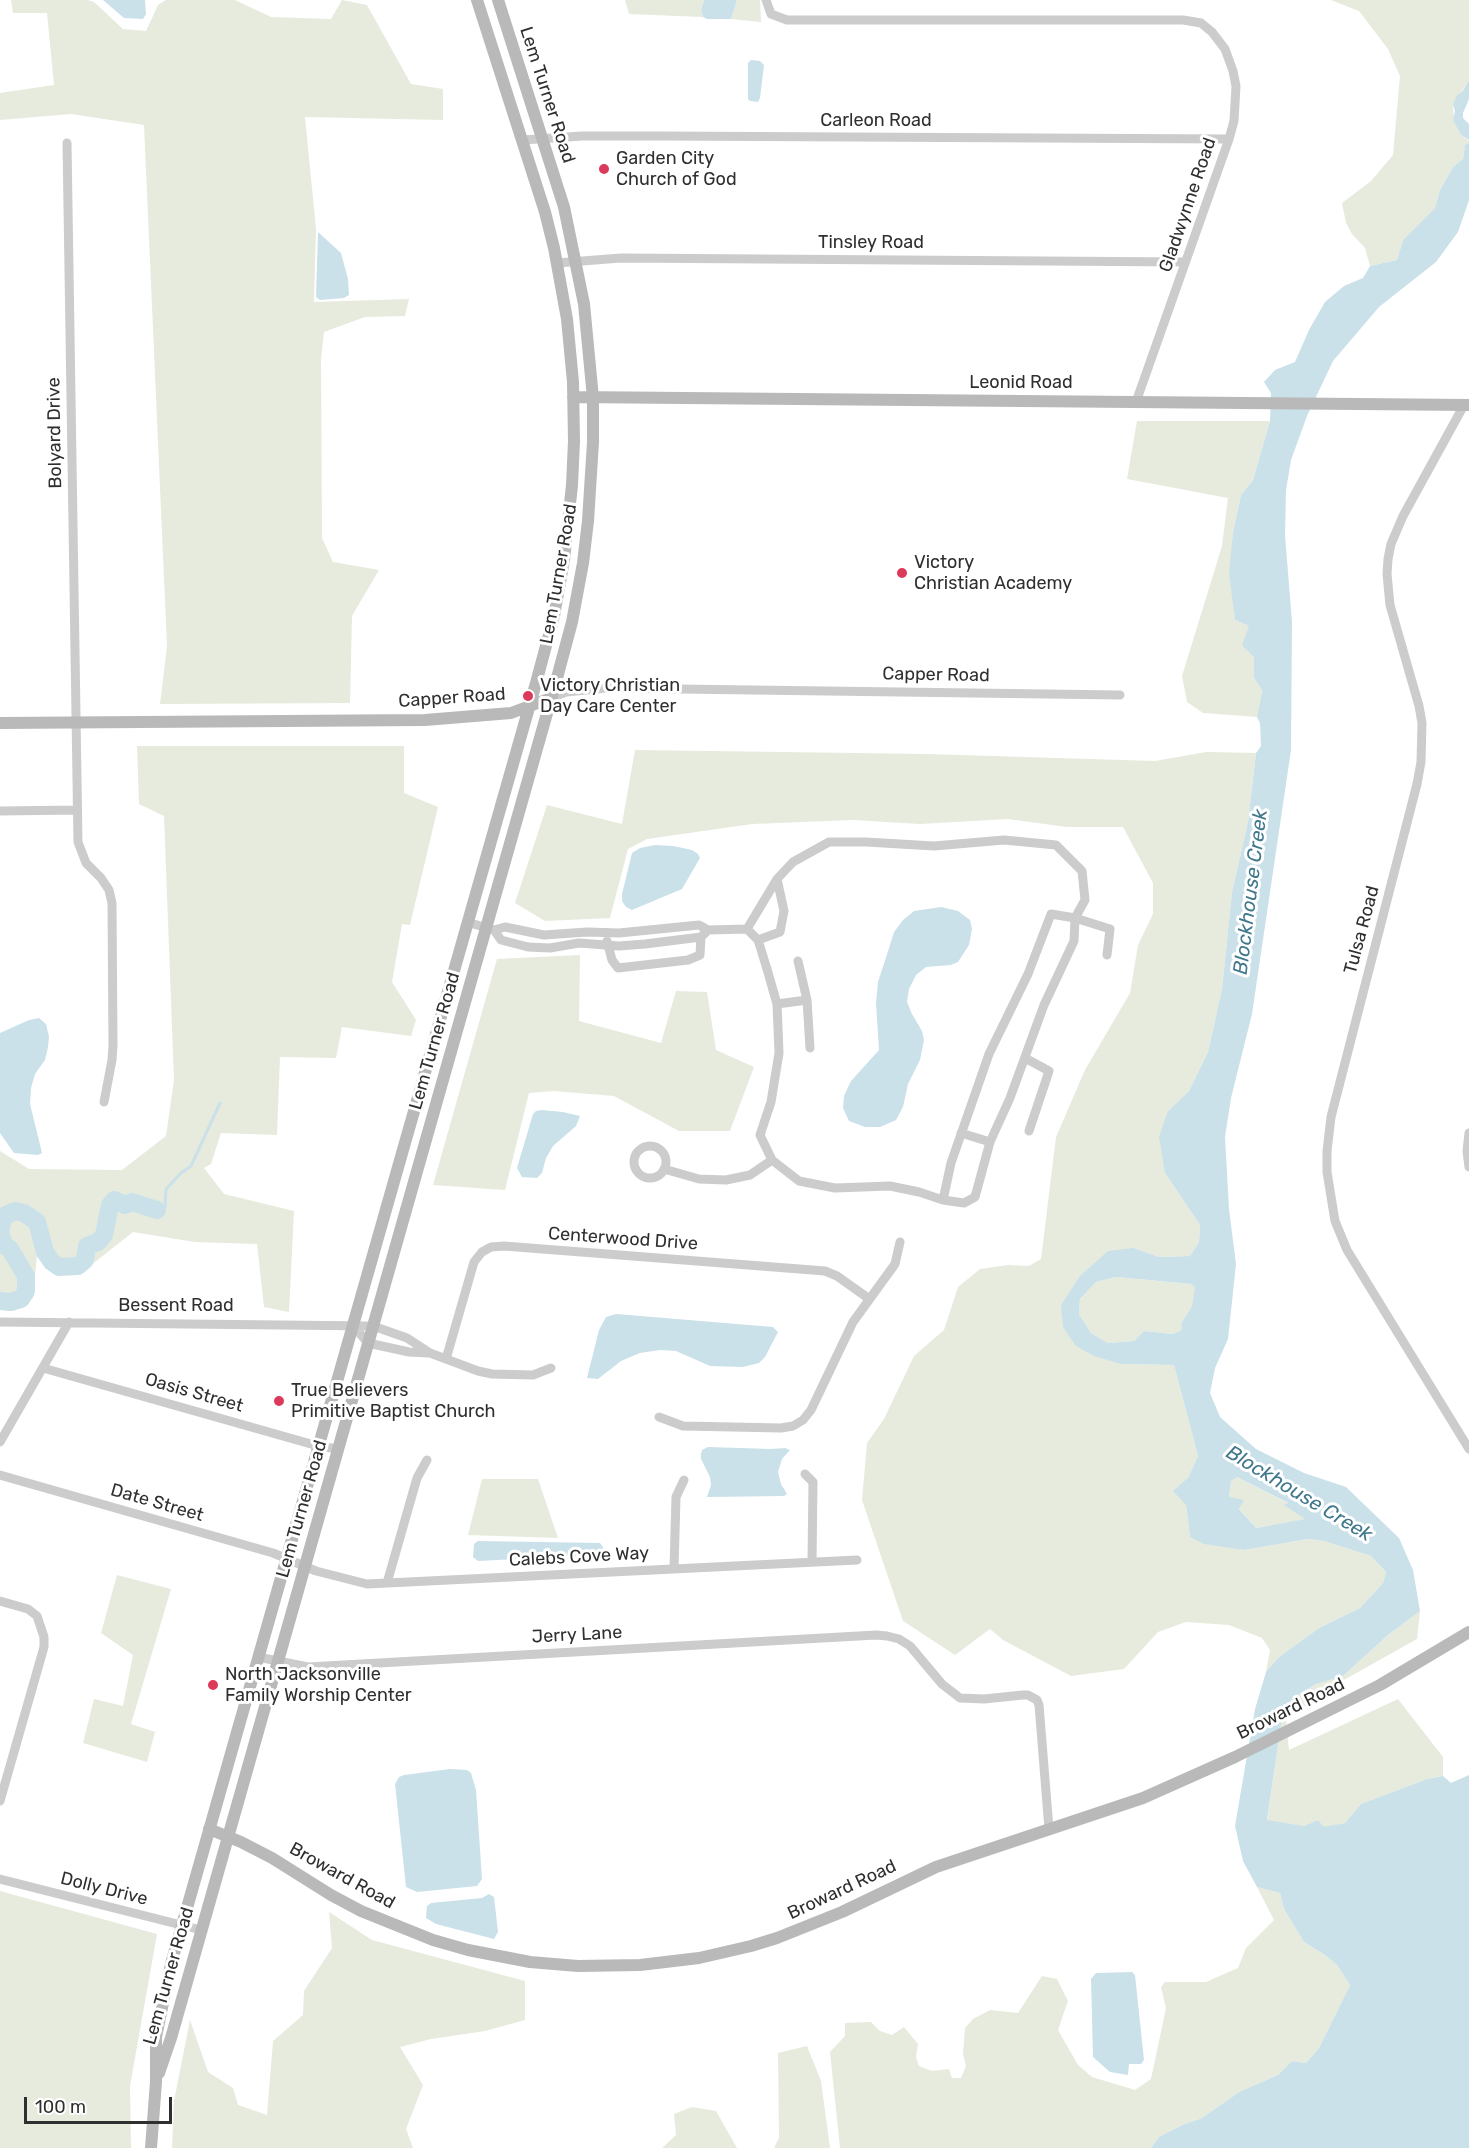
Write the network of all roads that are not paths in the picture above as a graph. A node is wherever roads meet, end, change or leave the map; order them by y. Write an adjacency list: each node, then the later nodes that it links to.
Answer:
1 (477, 0): 6 (main road, Lem Turner Road)
2 (498, 0): 4 (main road, Lem Turner Road)
3 (766, 0): 5 (street, Gladwynne Road)
4 (543, 138): 5 (street, Carleon Road); 6 (street, Carleon Road); 8 (main road, Lem Turner Road)
5 (1229, 139): 9 (street, Gladwynne Road)
6 (523, 140): 10 (main road, Lem Turner Road)
7 (67, 143): 19 (street, Bolyard Drive)
8 (576, 262): 9 (street, Tinsley Road); 10 (street, Tinsley Road); 12 (main road, Lem Turner Road)
9 (1185, 262): 13 (street, Gladwynne Road)
10 (557, 264): 11 (main road, Lem Turner Road)
11 (573, 397): 12 (main road, Leonid Road); 17 (main road, Lem Turner Road)
12 (593, 398): 13 (main road, Leonid Road); 16 (main road, Lem Turner Road)
13 (1136, 402): 14 (main road, Leonid Road)
14 (1466, 405): 63 (street, Tulsa Road)
15 (1120, 695): 16 (street, Capper Road)
16 (551, 698): 17 (main road, Capper Road); 26 (main road, Lem Turner Road)
17 (529, 706): 19 (main road, Capper Road); 24 (main road, Lem Turner Road)
18 (0, 723): 19 (main road, Capper Road)
19 (76, 723): 20 (street, Bolyard Drive)
20 (77, 810): 21 (street); 37 (street, Bolyard Drive)
21 (0, 811)
22 (777, 879): 23 (street); 25 (street); 29 (street)
23 (1075, 918): 31 (street); 36 (street); 42 (street)
24 (467, 922): 26 (street); 38 (main road, Lem Turner Road)
25 (747, 928): 28 (street); 29 (street)
26 (490, 929): 27 (street); 30 (street); 39 (main road, Lem Turner Road)
27 (607, 933): 28 (street); 30 (street)
28 (705, 933): 30 (street); 30 (street)
29 (758, 940): 34 (street)
30 (608, 945)
31 (1107, 955)
32 (798, 961): 33 (street)
33 (807, 1000): 34 (street); 35 (street)
34 (777, 1004): 44 (street)
35 (810, 1048)
36 (1025, 1058): 40 (street); 43 (street)
37 (104, 1102)
38 (409, 1126): 39 (main road); 52 (main road, Lem Turner Road)
39 (428, 1131): 53 (main road, Lem Turner Road)
40 (1029, 1131)
41 (1469, 1132): 45 (street)
42 (961, 1133): 43 (street); 47 (street)
43 (990, 1142): 47 (street)
44 (772, 1160): 46 (street); 47 (street)
45 (1469, 1167)
46 (664, 1169)
47 (944, 1200)
48 (900, 1242): 49 (street)
49 (868, 1299): 56 (street, Centerwood Drive); 59 (street)
50 (0, 1322): 51 (street, Bessent Road)
51 (69, 1322): 52 (street, Bessent Road); 57 (street)
52 (352, 1324): 53 (street, Bessent Road); 54 (street); 61 (main road, Lem Turner Road)
53 (373, 1326): 54 (main road, Lem Turner Road); 55 (street, Bessent Road)
54 (368, 1343): 55 (street, Bessent Road); 62 (main road, Lem Turner Road)
55 (430, 1353): 56 (street, Bessent Road)
56 (446, 1359): 58 (street, Bessent Road)
57 (43, 1368): 60 (street); 61 (street, Oasis Street)
58 (551, 1368)
59 (658, 1417)
60 (0, 1442)
61 (318, 1446): 62 (street, Oasis Street); 68 (main road, Lem Turner Road)
62 (338, 1449): 71 (main road, Lem Turner Road)
63 (1469, 1449)
64 (426, 1460): 73 (street)
65 (805, 1474): 70 (street)
66 (0, 1475): 68 (street, Date Street)
67 (684, 1480): 72 (street)
68 (286, 1558): 71 (street, Date Street); 76 (main road, Lem Turner Road)
69 (857, 1560): 70 (street, Calebs Cove Way)
70 (812, 1562): 72 (street, Calebs Cove Way)
71 (305, 1566): 73 (street, Calebs Cove Way); 77 (main road, Lem Turner Road)
72 (674, 1569): 73 (street, Calebs Cove Way)
73 (387, 1583)
74 (0, 1600): 78 (street)
75 (1469, 1632): 80 (main road, Broward Road)
76 (258, 1657): 77 (street, Jerry Lane); 79 (main road, Lem Turner Road)
77 (277, 1662): 80 (street, Jerry Lane); 81 (main road, Lem Turner Road)
78 (0, 1800)
79 (209, 1829): 81 (main road, Broward Road); 83 (main road, Lem Turner Road)
80 (1049, 1829): 81 (main road, Broward Road)
81 (228, 1836): 84 (main road, Lem Turner Road)
82 (0, 1879): 83 (street, Dolly Drive)
83 (182, 1925): 84 (street, Dolly Drive); 85 (main road, Lem Turner Road)
84 (201, 1930): 85 (main road, Lem Turner Road)
85 (156, 2082): 86 (main road, Lem Turner Road)
86 (151, 2148)

